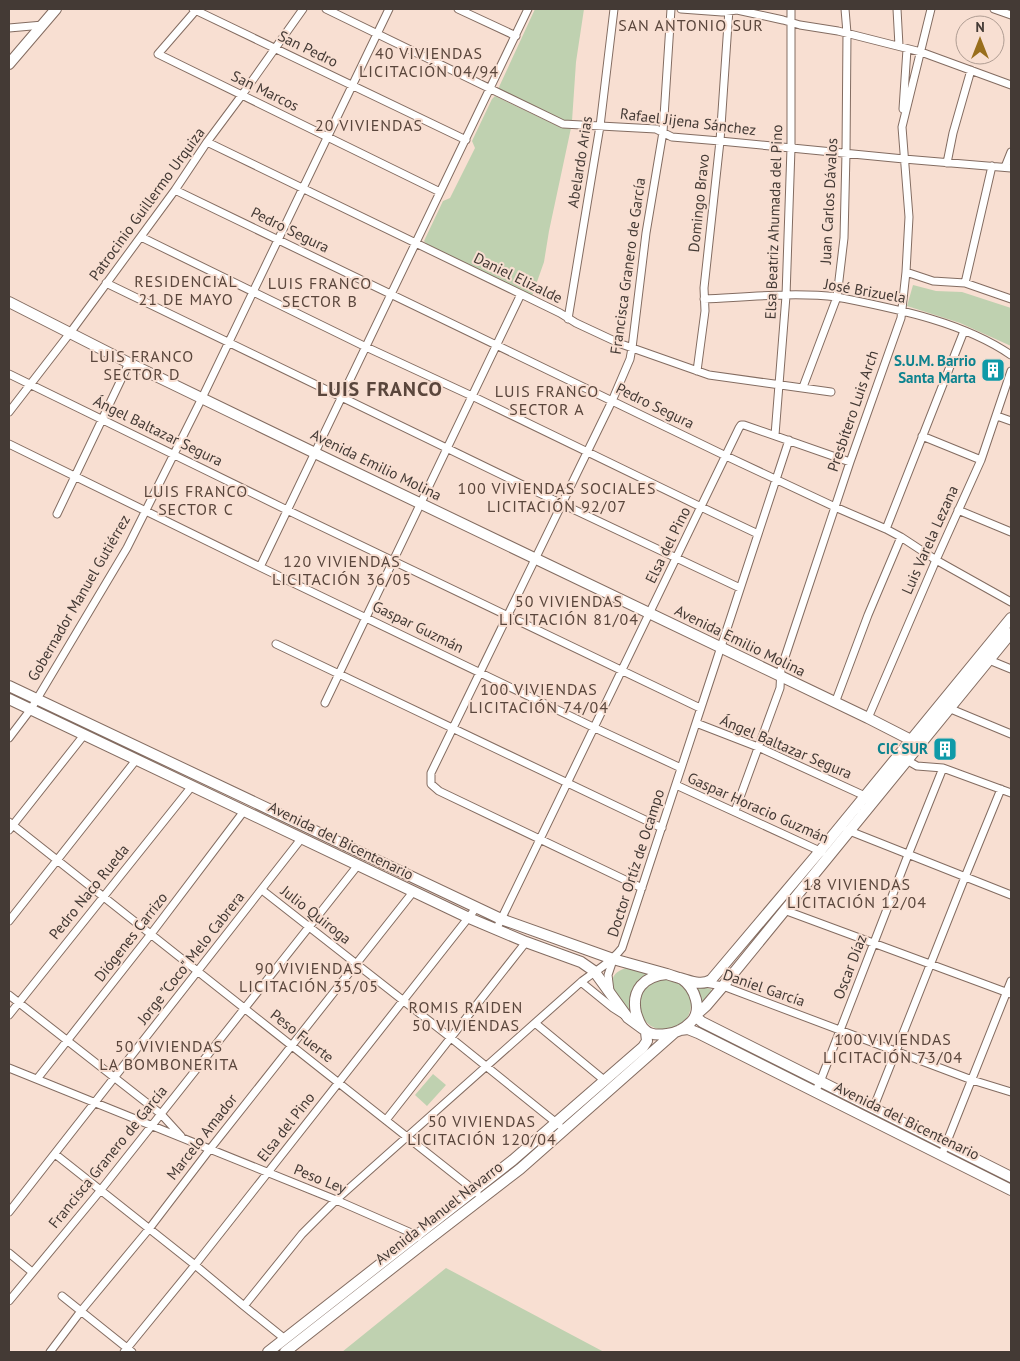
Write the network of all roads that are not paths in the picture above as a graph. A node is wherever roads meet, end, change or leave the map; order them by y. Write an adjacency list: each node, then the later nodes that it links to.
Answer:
1 (195, 9): 25 (street, San Pedro); 33 (street, San Marcos)
2 (303, 9): 25 (street, Patrocinio Guillermo Urquiza)
3 (326, 9): 22 (street, Rafael Jijena Sánchez)
4 (389, 9): 22 (street, Gobernador Manuel Gutiérrez)
5 (458, 9): 23 (street)
6 (528, 9): 23 (street)
7 (614, 9): 34 (street, Abelardo Arias)
8 (671, 9): 36 (street, Francisca Granero de García)
9 (681, 9): 15 (street)
10 (791, 9): 18 (street, Elsa Beatriz Ahumada del Pino)
11 (845, 9): 21 (street, Juan Carlos Dávalos)
12 (897, 9): 24 (street)
13 (931, 9): 27 (street, Presbítero Luis Arch)
14 (994, 9): 17 (street)
15 (729, 10): 18 (street); 39 (street, Domingo Bravo)
16 (52, 11): 19 (main road)
17 (1011, 15)
18 (792, 23): 21 (street); 41 (street, Elsa Beatriz Ahumada del Pino)
19 (42, 25): 20 (street); 28 (main road)
20 (9, 28)
21 (847, 33): 24 (street); 43 (street, Juan Carlos Dávalos)
22 (377, 34): 31 (street, Gobernador Manuel Gutiérrez); 32 (street, Rafael Jijena Sánchez)
23 (516, 36): 32 (street)
24 (899, 46): 26 (street)
25 (276, 48): 31 (street, San Pedro); 33 (street, Patrocinio Guillermo Urquiza)
26 (907, 48): 27 (street); 35 (street)
27 (921, 52): 29 (street); 35 (street, Presbítero Luis Arch)
28 (9, 64)
29 (970, 70): 30 (street); 45 (street)
30 (1011, 85)
31 (353, 86): 37 (street, Gobernador Manuel Gutiérrez); 38 (street, San Pedro)
32 (490, 89): 34 (street, Rafael Jijena Sánchez); 38 (street)
33 (242, 95): 37 (street, San Marcos); 40 (street, Patrocinio Guillermo Urquiza)
34 (600, 126): 36 (street, Rafael Jijena Sánchez); 66 (street, Abelardo Arias)
35 (902, 127): 44 (street, Presbítero Luis Arch)
36 (663, 132): 39 (street, Rafael Jijena Sánchez); 72 (street, Francisca Granero de García)
37 (328, 137): 48 (street, Gobernador Manuel Gutiérrez); 50 (street, San Marcos)
38 (466, 140): 50 (street)
39 (720, 140): 41 (street, Rafael Jijena Sánchez); 62 (street, Domingo Bravo)
40 (207, 142): 48 (street, Daniel Elizalde); 49 (street, Patrocinio Guillermo Urquiza)
41 (791, 148): 43 (street, Rafael Jijena Sánchez); 60 (street, Elsa Beatriz Ahumada del Pino)
42 (1011, 152): 47 (street)
43 (846, 153): 44 (street, Rafael Jijena Sánchez); 61 (street, Juan Carlos Dávalos)
44 (904, 159): 45 (street, Rafael Jijena Sánchez); 54 (street, Presbítero Luis Arch)
45 (947, 163): 46 (street, Rafael Jijena Sánchez)
46 (992, 166): 47 (street, Rafael Jijena Sánchez); 55 (street)
47 (1008, 168)
48 (303, 188): 52 (street, Gobernador Manuel Gutiérrez); 53 (street, Daniel Elizalde)
49 (175, 190): 51 (street, Patrocinio Guillermo Urquiza); 52 (street, Pedro Segura)
50 (440, 192): 53 (street)
51 (140, 237): 56 (street, Patrocinio Guillermo Urquiza); 57 (street)
52 (278, 240): 57 (street, Gobernador Manuel Gutiérrez); 58 (street, Pedro Segura)
53 (415, 243): 58 (street); 59 (street, Daniel Elizalde)
54 (906, 272): 55 (street); 65 (street, Presbítero Luis Arch)
55 (965, 283): 63 (street)
56 (106, 284): 68 (street, Patrocinio Guillermo Urquiza); 69 (street)
57 (253, 291): 69 (street, Gobernador Manuel Gutiérrez); 71 (street)
58 (391, 294): 70 (street, Pedro Segura); 71 (street)
59 (521, 294): 66 (street, Daniel Elizalde); 70 (street)
60 (786, 296): 61 (street, José Brizuela); 62 (street, José Brizuela); 79 (street, Elsa Beatriz Ahumada del Pino)
61 (837, 298): 65 (street, José Brizuela); 80 (street, Juan Carlos Dávalos)
62 (704, 299): 75 (street, Domingo Bravo)
63 (1011, 299)
64 (9, 302): 68 (main road, Avenida Emilio Molina)
65 (902, 310): 67 (street, José Brizuela); 100 (street, Presbítero Luis Arch)
66 (568, 319): 72 (street, Daniel Elizalde)
67 (964, 330): 73 (street, José Brizuela); 91 (street)
68 (70, 333): 74 (main road, Avenida Emilio Molina); 78 (street, Patrocinio Guillermo Urquiza)
69 (228, 343): 83 (street); 84 (street, Gobernador Manuel Gutiérrez)
70 (496, 346): 82 (street); 85 (street, Pedro Segura)
71 (366, 347): 82 (street); 83 (street)
72 (632, 348): 75 (street, Daniel Elizalde); 85 (street, Francisca Granero de García)
73 (1011, 355)
74 (130, 362): 84 (main road, Avenida Emilio Molina); 88 (street)
75 (697, 371): 79 (street, Daniel Elizalde)
76 (1011, 371): 87 (street, Luis Varela Lezana)
77 (9, 374): 78 (street, Ángel Baltazar Segura)
78 (30, 384): 86 (street, Patrocinio Guillermo Urquiza); 88 (street, Ángel Baltazar Segura)
79 (780, 384): 80 (street, Daniel Elizalde); 90 (street, Elsa Beatriz Ahumada del Pino)
80 (803, 387): 81 (street, Daniel Elizalde)
81 (831, 392)
82 (472, 396): 94 (street); 95 (street)
83 (342, 397): 94 (street); 96 (street)
84 (202, 398): 96 (main road, Avenida Emilio Molina); 97 (street, Gobernador Manuel Gutiérrez)
85 (612, 400): 95 (street, Francisca Granero de García); 98 (street, Pedro Segura)
86 (9, 412)
87 (997, 416): 89 (street); 99 (street, Luis Varela Lezana)
88 (102, 420): 97 (street, Ángel Baltazar Segura); 101 (street)
89 (1011, 421)
90 (775, 435): 92 (street); 98 (street, Elsa del Pino)
91 (922, 436): 99 (street); 111 (street)
92 (789, 440): 100 (street); 102 (street, Doctor Ortíz de Ocampo)
93 (9, 444): 101 (street, Gaspar Guzmán)
94 (447, 448): 103 (street); 104 (street)
95 (587, 452): 104 (street, Francisca Granero de García); 105 (street)
96 (315, 453): 103 (main road, Avenida Emilio Molina); 107 (street)
97 (174, 455): 107 (street, Ángel Baltazar Segura); 109 (street, Gobernador Manuel Gutiérrez)
98 (726, 456): 102 (street, Pedro Segura); 105 (street, Elsa del Pino)
99 (982, 460): 108 (street, Luis Varela Lezana)
100 (850, 462): 106 (street, Presbítero Luis Arch)
101 (75, 477): 109 (street, Gaspar Guzmán); 110 (street)
102 (776, 479): 106 (street, Pedro Segura); 113 (street, Doctor Ortíz de Ocampo)
103 (421, 503): 116 (main road, Avenida Emilio Molina); 118 (street)
104 (562, 504): 115 (street); 116 (street, Francisca Granero de García)
105 (701, 507): 113 (street); 115 (street, Elsa del Pino)
106 (835, 507): 111 (street, Pedro Segura); 134 (street, Presbítero Luis Arch)
107 (287, 510): 118 (street, Ángel Baltazar Segura); 119 (street)
108 (958, 510): 112 (street); 117 (street, Luis Varela Lezana)
109 (146, 511): 119 (street, Gaspar Guzmán); 139 (street, Gobernador Manuel Gutiérrez)
110 (57, 514)
111 (886, 528): 114 (street, Pedro Segura)
112 (1011, 532)
113 (758, 534): 120 (street, Doctor Ortíz de Ocampo)
114 (901, 537): 117 (street, Pedro Segura); 138 (street)
115 (676, 558): 120 (street); 122 (street, Elsa del Pino)
116 (535, 559): 122 (main road, Avenida Emilio Molina); 123 (street, Francisca Granero de García)
117 (936, 560): 121 (street, Pedro Segura); 142 (street, Luis Varela Lezana)
118 (393, 561): 123 (street, Ángel Baltazar Segura); 124 (street)
119 (260, 567): 124 (street, Gaspar Guzmán)
120 (740, 588): 128 (street, Doctor Ortíz de Ocampo)
121 (1011, 602)
122 (650, 614): 128 (main road, Avenida Emilio Molina); 131 (street, Elsa del Pino)
123 (508, 615): 131 (street, Ángel Baltazar Segura); 132 (street, Francisca Granero de García)
124 (366, 617): 132 (street, Gaspar Guzmán); 133 (street)
125 (1011, 618): 140 (main road)
126 (1011, 633): 129 (main road)
127 (276, 644): 133 (street)
128 (720, 647): 134 (main road, Avenida Emilio Molina); 141 (street, Doctor Ortíz de Ocampo)
129 (989, 660): 130 (street); 140 (main road)
130 (1011, 669)
131 (622, 671): 141 (street, Ángel Baltazar Segura); 144 (street, Elsa del Pino)
132 (480, 672): 144 (street, Gaspar Guzmán); 145 (street, Francisca Granero de García)
133 (338, 674): 137 (street); 145 (street)
134 (780, 677): 138 (main road, Avenida Emilio Molina); 150 (street, Presbítero Luis Arch)
135 (9, 686): 139 (main road, Avenida del Bicentenario)
136 (9, 699): 139 (main road, Avenida del Bicentenario)
137 (324, 702)
138 (835, 703): 142 (main road, Avenida Emilio Molina)
139 (34, 704): 147 (main road, Avenida del Bicentenario); 148 (street, Gobernador Manuel Gutiérrez); 178 (main road, Avenida del Bicentenario)
140 (945, 706): 146 (street); 149 (main road)
141 (700, 708): 143 (street, Doctor Ortíz de Ocampo)
142 (868, 718): 149 (main road, Avenida Emilio Molina)
143 (696, 724): 150 (street, Ángel Baltazar Segura); 153 (street, Doctor Ortíz de Ocampo)
144 (595, 728): 153 (street, Gaspar Guzmán); 155 (street, Elsa del Pino)
145 (453, 729): 155 (street); 167 (street, Francisca Granero de García)
146 (1011, 734)
147 (84, 735): 152 (main road, Avenida del Bicentenario); 163 (street)
148 (9, 738)
149 (915, 743): 151 (main road)
150 (758, 747): 160 (street, Ángel Baltazar Segura); 162 (street, Presbítero Luis Arch)
151 (903, 758): 154 (street); 160 (main road); 165 (main road)
152 (136, 760): 157 (main road, Avenida del Bicentenario); 170 (street)
153 (681, 768): 156 (street, Doctor Ortíz de Ocampo)
154 (943, 768): 158 (street); 169 (street, Oscar Díaz)
155 (568, 784): 164 (street); 167 (street, Elsa del Pino)
156 (676, 785): 162 (street, Gaspar Horacio Guzmán); 164 (street, Doctor Ortíz de Ocampo)
157 (192, 786): 161 (main road, Avenida del Bicentenario); 177 (street, Pedro Naco Rueda)
158 (1001, 789): 159 (street); 172 (street)
159 (1011, 793)
160 (865, 796): 165 (main road)
161 (244, 811): 166 (main road, Avenida del Bicentenario); 185 (street, Diógenes Carrizo)
162 (735, 811): 168 (street, Gaspar Horacio Guzmán)
163 (10, 826): 170 (street, Peso Fuerte)
164 (662, 828): 173 (street, Doctor Ortíz de Ocampo)
165 (845, 829): 168 (main road); 169 (street)
166 (301, 839): 171 (main road, Avenida del Bicentenario); 174 (street, Jorge "Coco" Melo Cabrera)
167 (541, 840): 173 (street); 181 (street, Elsa del Pino)
168 (825, 853): 179 (main road); 197 (main road)
169 (908, 855): 172 (street); 187 (street, Oscar Díaz)
170 (57, 860): 177 (street, Peso Fuerte); 182 (street)
171 (358, 865): 175 (main road, Avenida del Bicentenario); 183 (street, Francisca Granero de García)
172 (965, 877): 176 (street); 190 (street)
173 (642, 888): 188 (street, Doctor Ortíz de Ocampo)
174 (262, 890): 183 (street, Julio Quiroga); 191 (street, Jorge "Coco" Melo Cabrera)
175 (413, 892): 180 (main road, Avenida del Bicentenario); 189 (street, Marcelo Amador)
176 (1011, 895)
177 (103, 897): 185 (street, Peso Fuerte); 203 (street, Pedro Naco Rueda)
178 (476, 908): 180 (street, Elsa del Pino); 181 (main road, Avenida del Bicentenario)
179 (784, 910): 187 (street); 198 (main road)
180 (468, 918): 184 (main road, Avenida del Bicentenario); 202 (street, Elsa del Pino)
181 (501, 919): 184 (street, Elsa del Pino); 188 (main road, Avenida del Bicentenario)
182 (9, 921)
183 (309, 927): 189 (street, Julio Quiroga); 204 (street, Francisca Granero de García)
184 (496, 930): 186 (main road, Avenida del Bicentenario)
185 (151, 934): 191 (street, Peso Fuerte); 213 (street, Diógenes Carrizo)
186 (526, 942): 192 (main road, Avenida del Bicentenario); 212 (street)
187 (874, 943): 190 (street); 210 (street, Oscar Díaz)
188 (613, 959): 192 (street, Doctor Ortíz de Ocampo); 193 (main road, Avenida del Bicentenario); 200 (street)
189 (356, 964): 202 (street, Julio Quiroga); 214 (street, Marcelo Amador)
190 (930, 965): 199 (street); 215 (street)
191 (198, 971): 204 (street, Peso Fuerte); 218 (street, Jorge "Coco" Melo Cabrera)
192 (594, 971): 196 (street, Doctor Ortíz de Ocampo); 200 (main road, Avenida del Bicentenario)
193 (667, 974): 194 (main road); 209 (main road)
194 (680, 978): 197 (main road); 206 (main road)
195 (1011, 980): 199 (street)
196 (580, 982): 207 (street); 208 (street, Doctor Ortíz de Ocampo)
197 (705, 983): 198 (street, Daniel García)
198 (723, 986): 206 (main road); 210 (street, Daniel García)
199 (1009, 993): 221 (street)
200 (611, 994): 207 (main road, Avenida del Bicentenario)
201 (9, 995): 203 (street)
202 (403, 1001): 212 (street, Julio Quiroga); 222 (street, Elsa del Pino)
203 (19, 1003): 205 (street, Pedro Naco Rueda); 213 (street)
204 (245, 1008): 214 (street, Peso Fuerte); 228 (street, Francisca Granero de García)
205 (9, 1015)
206 (696, 1015): 211 (main road); 223 (main road, Avenida del Bicentenario)
207 (628, 1018): 209 (main road, Avenida del Bicentenario)
208 (535, 1023): 216 (street, Doctor Ortíz de Ocampo); 220 (street)
209 (645, 1030): 211 (main road); 220 (main road, Avenida Manuel Navarro)
210 (840, 1030): 215 (street, Daniel García); 223 (street, Oscar Díaz)
211 (677, 1031): 224 (main road, Avenida del Bicentenario); 232 (main road, Avenida Manuel Navarro)
212 (451, 1038): 216 (street, Julio Quiroga); 229 (street)
213 (67, 1041): 218 (street); 219 (street, Diógenes Carrizo)
214 (292, 1045): 222 (street, Peso Fuerte); 235 (street, Marcelo Amador)
215 (896, 1052): 221 (street, Daniel García); 227 (street)
216 (486, 1066): 230 (street, Julio Quiroga); 233 (street, Doctor Ortíz de Ocampo)
217 (9, 1068): 219 (street, Peso Ley)
218 (114, 1078): 226 (street, Jorge "Coco" Melo Cabrera); 228 (street)
219 (37, 1079): 226 (street, Peso Ley)
220 (604, 1080): 230 (main road, Avenida Manuel Navarro)
221 (972, 1080): 225 (street, Daniel García); 236 (street)
222 (339, 1082): 229 (street, Peso Fuerte); 238 (street, Elsa del Pino)
223 (820, 1082): 224 (street, Oscar Díaz); 227 (main road, Avenida del Bicentenario)
224 (815, 1092): 236 (main road, Avenida del Bicentenario)
225 (1011, 1092)
226 (95, 1102): 231 (street, Peso Ley); 237 (street, Jorge "Coco" Melo Cabrera)
227 (874, 1109): 236 (main road, Avenida del Bicentenario)
228 (161, 1114): 231 (street, Francisca Granero de García); 234 (street)
229 (386, 1120): 233 (street, Peso Fuerte)
230 (556, 1122): 232 (street, Julio Quiroga); 240 (main road, Avenida Manuel Navarro)
231 (152, 1126): 234 (street, Peso Ley); 242 (street, Francisca Granero de García)
232 (564, 1132): 244 (main road, Avenida Manuel Navarro)
233 (407, 1136): 240 (street, Peso Fuerte); 243 (street, Doctor Ortíz de Ocampo)
234 (183, 1138): 235 (street, Peso Ley)
235 (210, 1149): 238 (street, Peso Ley); 246 (street, Marcelo Amador)
236 (944, 1149): 239 (main road, Avenida del Bicentenario); 241 (main road, Avenida del Bicentenario)
237 (54, 1154): 242 (street); 245 (street, Jorge "Coco" Melo Cabrera)
238 (268, 1172): 243 (street, Peso Ley); 250 (street, Elsa del Pino)
239 (1011, 1177)
240 (474, 1190): 244 (street, Peso Fuerte); 247 (main road, Avenida Manuel Navarro)
241 (1011, 1190)
242 (100, 1191): 246 (street); 251 (street, Francisca Granero de García)
243 (336, 1200): 247 (street, Peso Ley); 254 (street, Doctor Ortíz de Ocampo)
244 (481, 1200): 248 (main road, Avenida Manuel Navarro)
245 (9, 1212)
246 (149, 1229): 250 (street); 255 (street, Marcelo Amador)
247 (416, 1235): 248 (street, Peso Ley); 256 (main road, Avenida Manuel Navarro)
248 (424, 1243): 260 (main road, Avenida Manuel Navarro)
249 (9, 1253): 251 (street)
250 (196, 1266): 254 (street); 257 (street, Elsa del Pino)
251 (32, 1272): 253 (street, Francisca Granero de García)
252 (62, 1296): 255 (street)
253 (9, 1301)
254 (244, 1306): 256 (street)
255 (81, 1311): 257 (street); 258 (street, Marcelo Amador)
256 (285, 1338): 259 (main road, Avenida Manuel Navarro)
257 (128, 1351)
258 (50, 1352)
259 (268, 1352)
260 (285, 1352)

